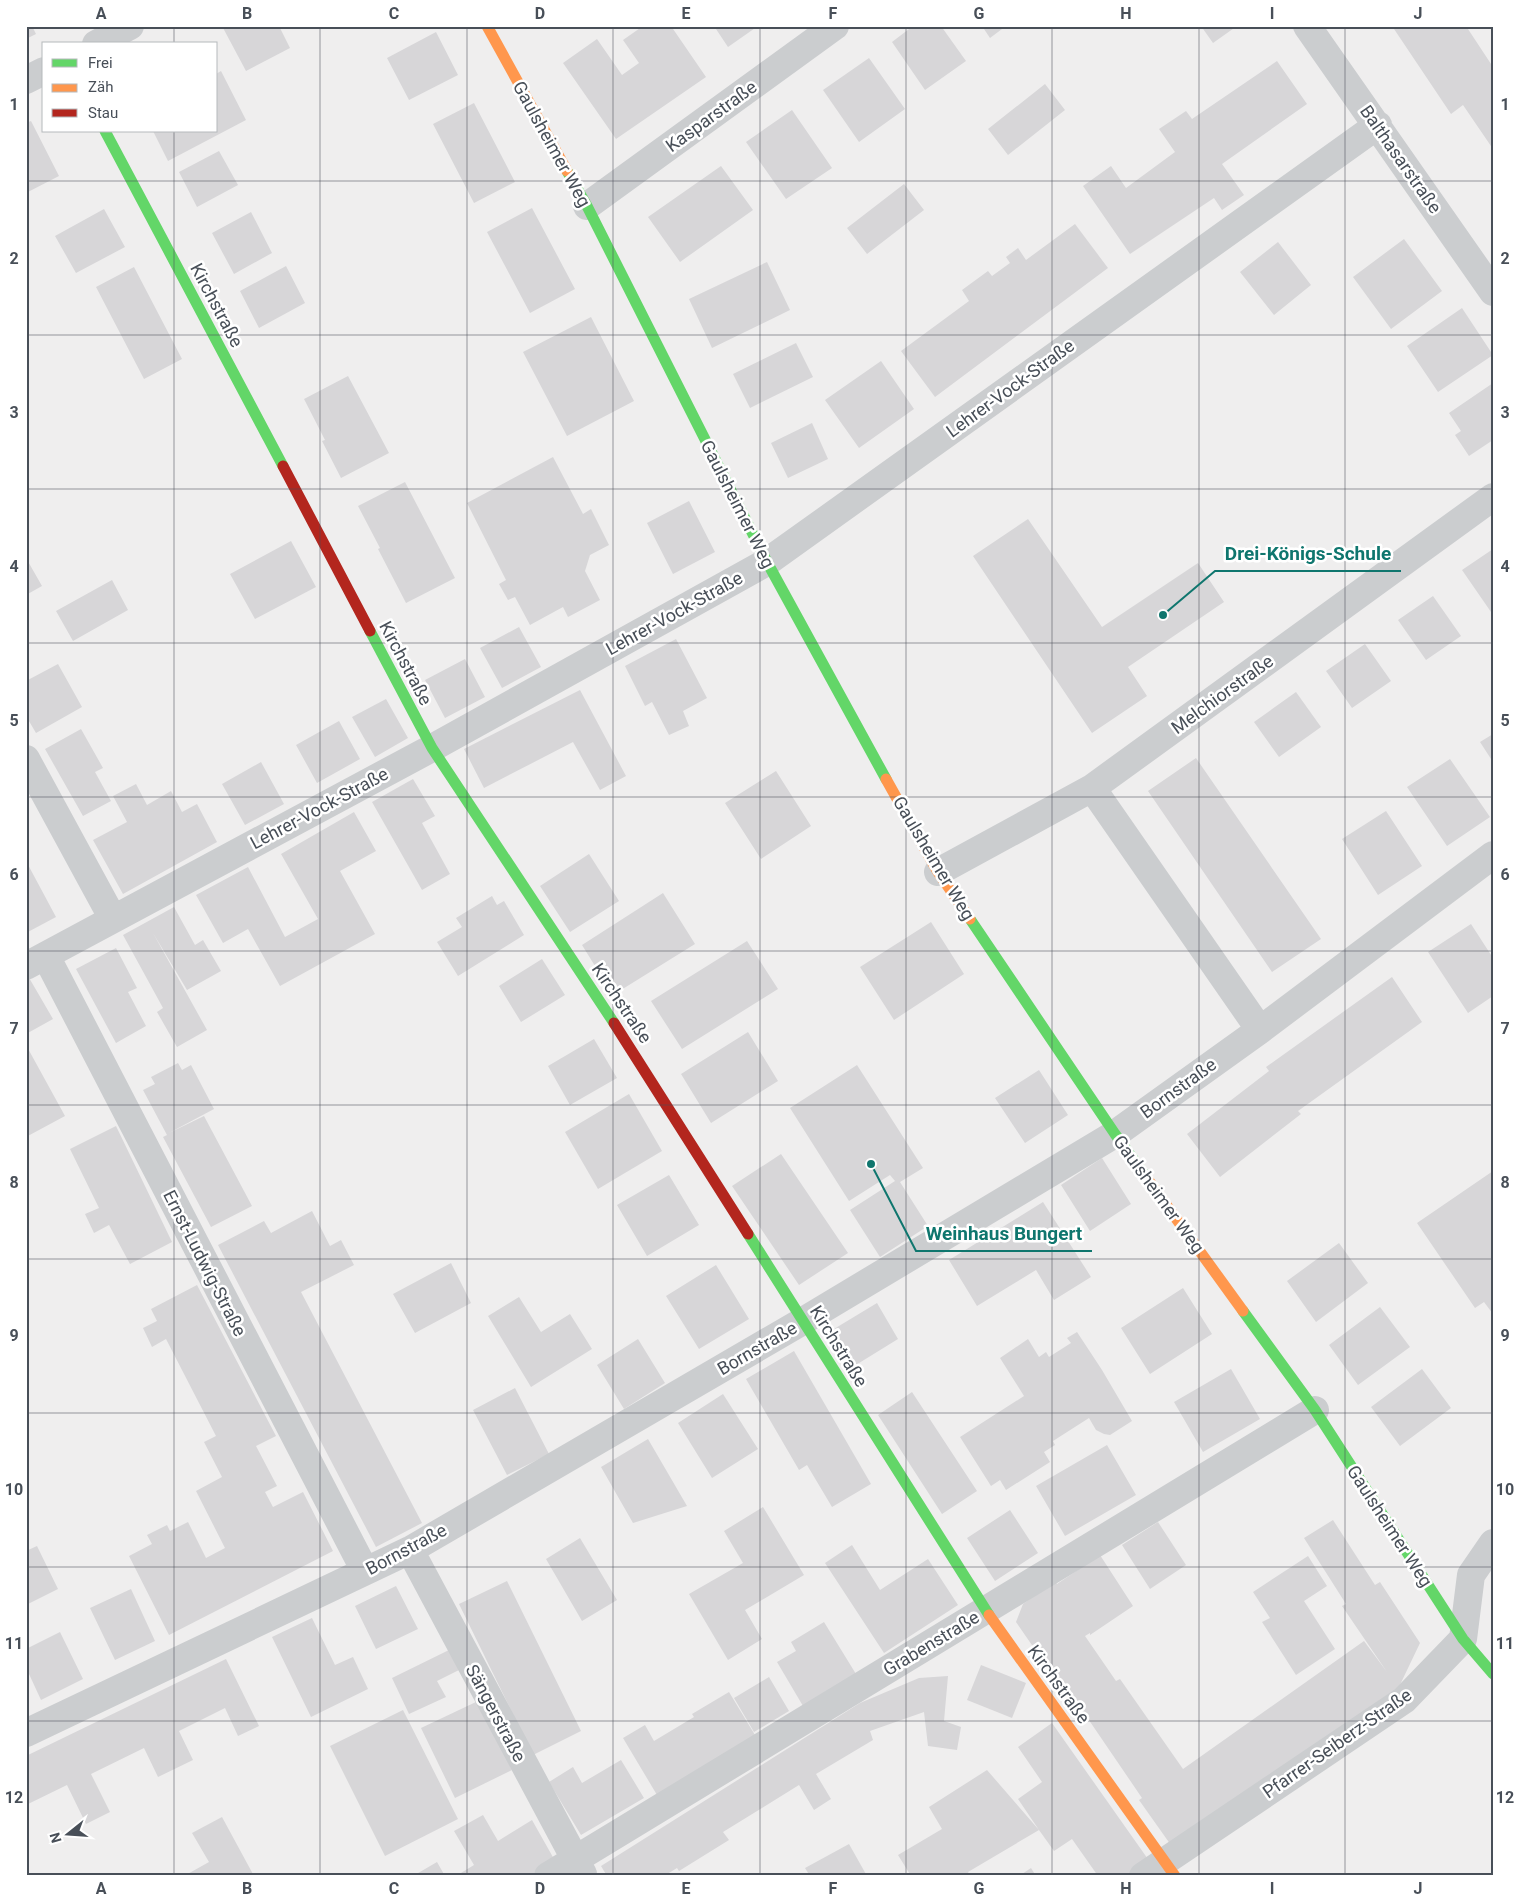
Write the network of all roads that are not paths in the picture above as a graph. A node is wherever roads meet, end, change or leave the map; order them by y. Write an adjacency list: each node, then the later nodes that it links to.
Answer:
1 (130, 26): 5 (street)
2 (487, 26): 10 (street, Gaulsheimer Weg)
3 (835, 26): 10 (street, Kasparstraße)
4 (1307, 26): 8 (street, Balthasarstraße)
5 (100, 42)
6 (42, 72): 7 (street)
7 (26, 80)
8 (1378, 125): 11 (street, Balthasarstraße); 13 (street, Lehrer-Vock-Straße)
9 (106, 132): 14 (street, Kirchstraße)
10 (587, 206): 13 (street, Gaulsheimer Weg)
11 (1493, 292)
12 (1493, 497): 16 (street, Melchiorstraße)
13 (767, 562): 14 (street, Lehrer-Vock-Straße); 18 (street, Gaulsheimer Weg)
14 (432, 748): 19 (street, Lehrer-Vock-Straße); 23 (street, Kirchstraße)
15 (26, 759): 19 (street)
16 (1092, 788): 18 (street, Melchiorstraße); 21 (street)
17 (1493, 855): 21 (street, Bornstraße)
18 (938, 872): 22 (street, Gaulsheimer Weg)
19 (113, 918): 20 (street, Lehrer-Vock-Straße)
20 (36, 961): 27 (street, Ernst-Ludwig-Straße)
21 (1260, 1030): 22 (street, Bornstraße)
22 (1115, 1134): 23 (street, Bornstraße); 24 (street, Gaulsheimer Weg)
23 (803, 1321): 26 (street, Bornstraße); 28 (street, Kirchstraße)
24 (1314, 1410): 28 (street, Grabenstraße); 29 (street, Gaulsheimer Weg)
25 (1493, 1543): 29 (street)
26 (410, 1550): 27 (street, Bornstraße); 32 (street, Sängerstraße)
27 (365, 1571): 31 (street, Bornstraße)
28 (985, 1610): 32 (street, Grabenstraße); 33 (street, Kirchstraße)
29 (1463, 1639): 30 (street, Gaulsheimer Weg); 33 (street, Pfarrer-Seiberz-Straße)
30 (1493, 1674)
31 (26, 1733)
32 (579, 1868): 34 (street, Grabenstraße)
33 (1161, 1871)
34 (548, 1876)

